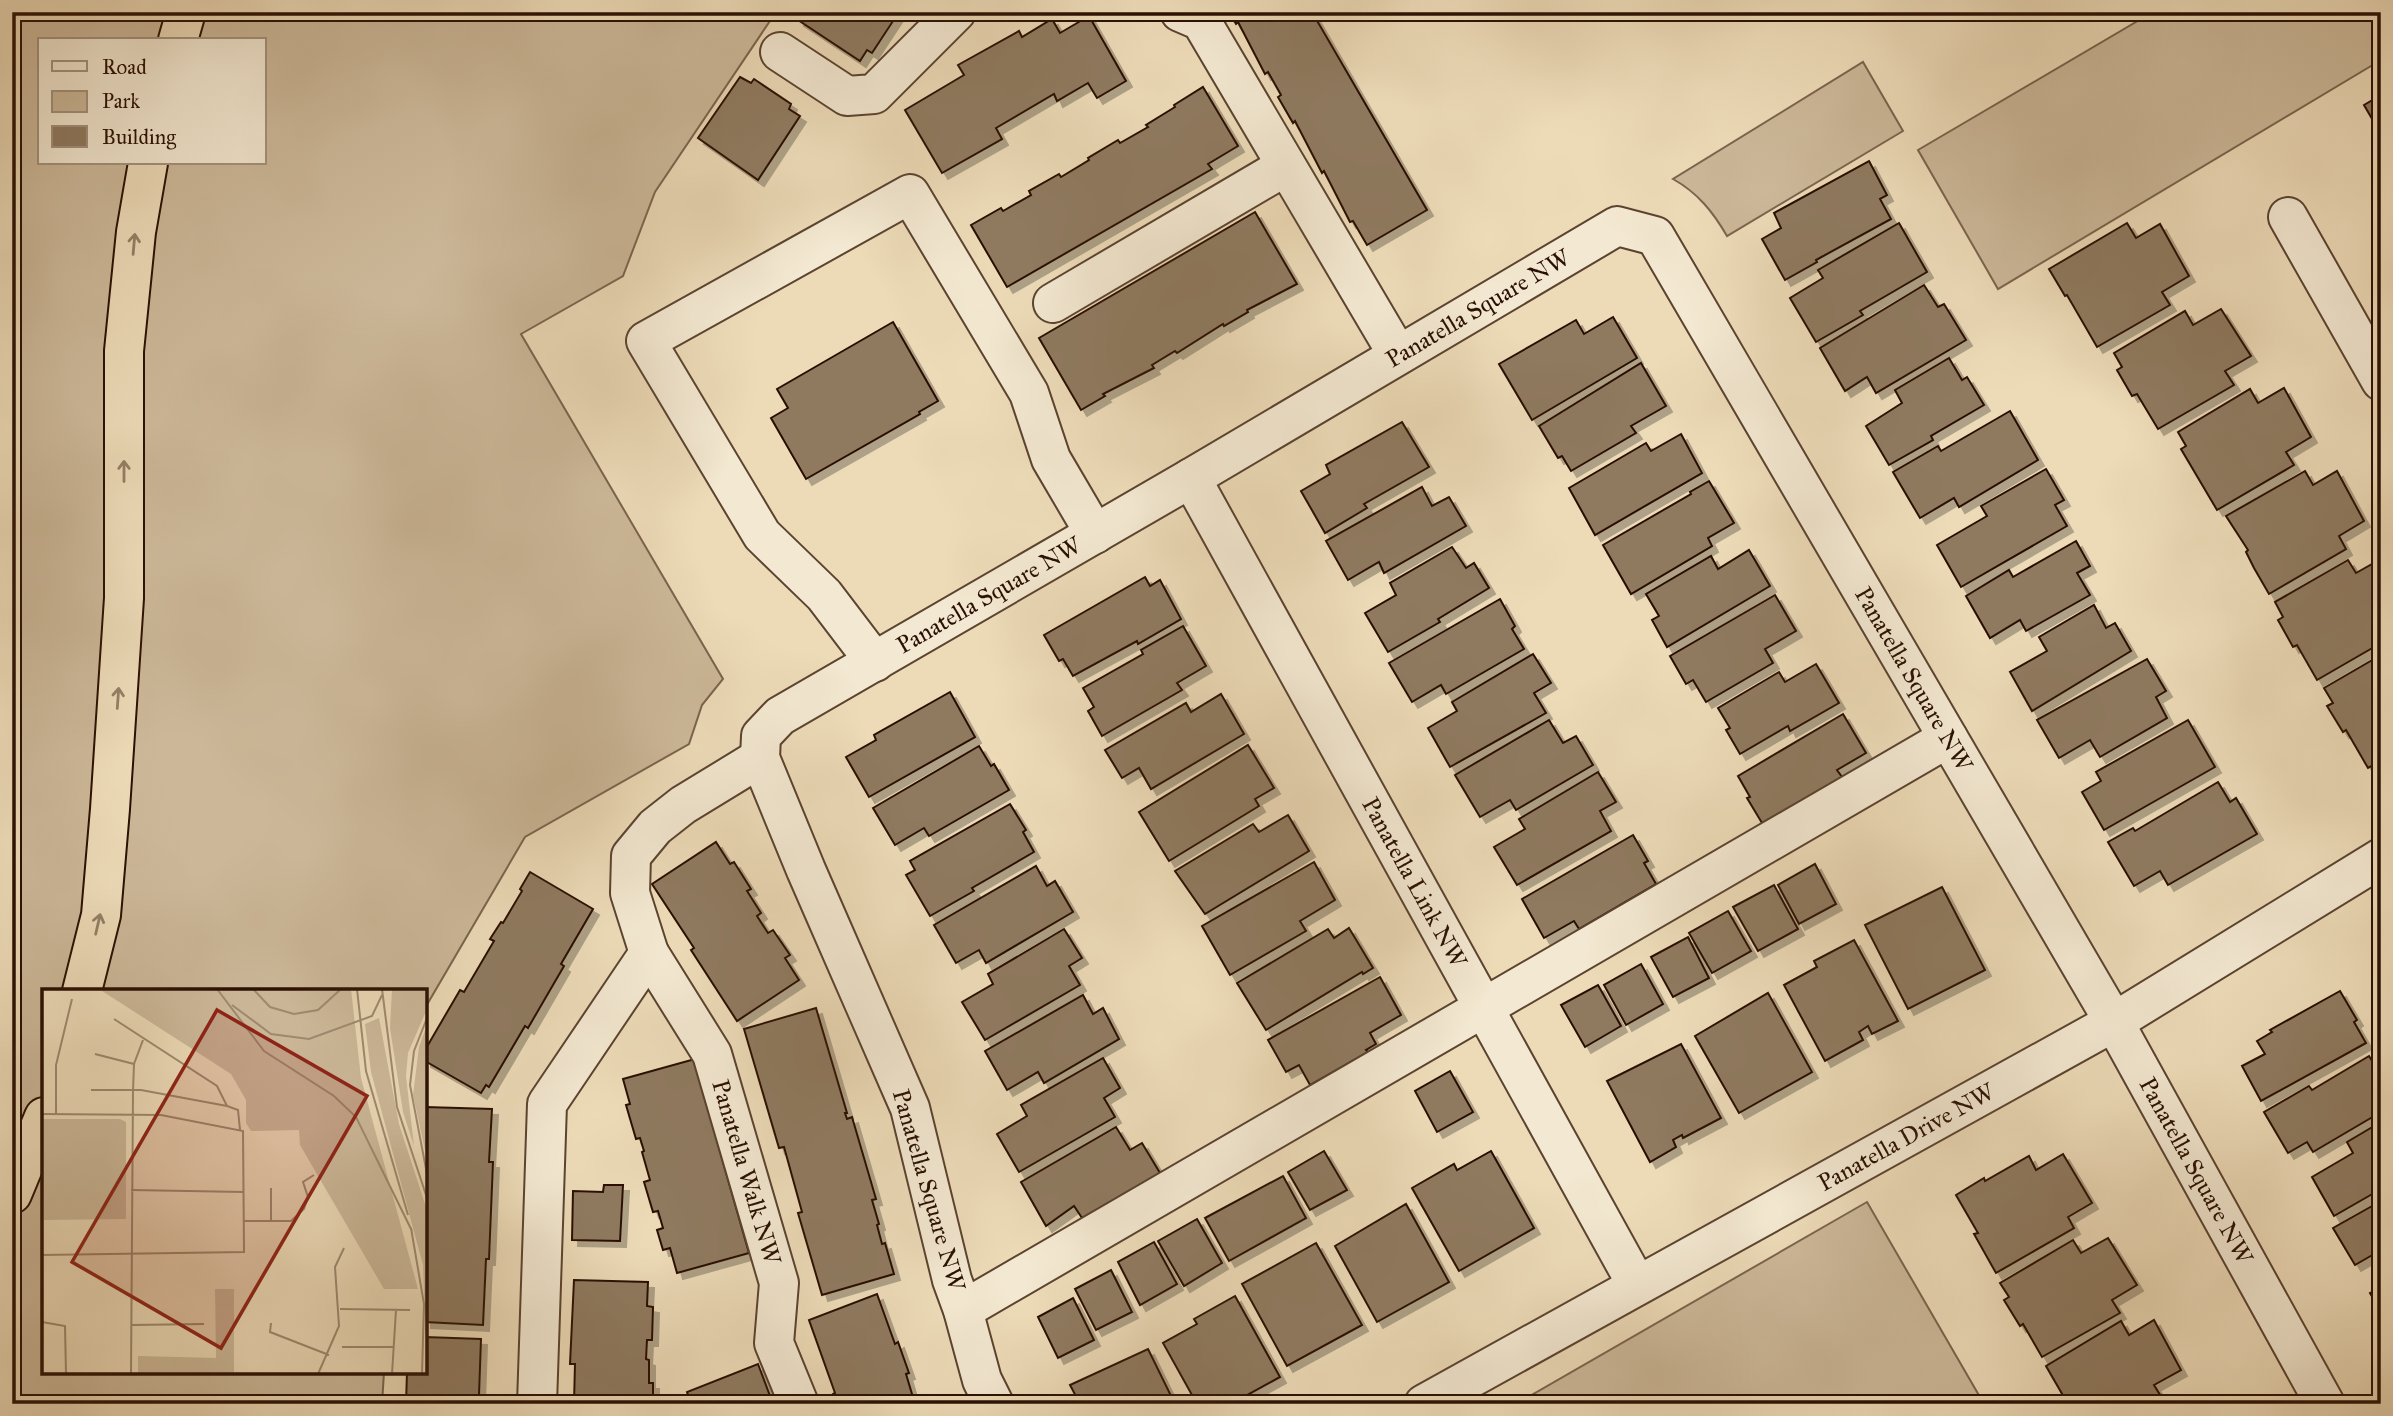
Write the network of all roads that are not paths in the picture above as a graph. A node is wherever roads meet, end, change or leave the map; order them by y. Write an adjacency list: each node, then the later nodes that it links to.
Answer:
1 (186, 12): 4 (highway)
2 (956, 12): 5 (street)
3 (1180, 12): 7 (street)
4 (178, 38)
5 (780, 52)
6 (148, 164): 19 (highway, one-way to 6)
7 (1286, 166): 9 (street); 10 (street)
8 (2288, 218): 11 (street)
9 (1053, 303)
10 (1398, 355): 12 (street, Panatella Square NW); 15 (street, Panatella Square NW)
11 (2381, 381)
12 (1191, 478): 13 (street, Panatella Square NW); 20 (street, Panatella Link NW)
13 (1095, 534): 14 (street, Panatella Square NW); 14 (street)
14 (875, 662): 16 (street, Panatella Square NW)
15 (1948, 738): 20 (street); 21 (street, Panatella Square NW)
16 (760, 758): 18 (street, Panatella Walk NW); 25 (street, Panatella Square NW)
17 (2381, 858): 21 (street, Panatella Drive NW)
18 (649, 953): 26 (street); 27 (street, Panatella Walk NW)
19 (82, 989)
20 (1483, 1008): 24 (street, Panatella Link NW); 25 (street)
21 (2114, 1023): 24 (street, Panatella Drive NW); 30 (street, Panatella Square NW)
22 (42, 1122): 23 (highway)
23 (12, 1194)
24 (1637, 1285): 29 (street, Panatella Drive NW)
25 (964, 1310): 28 (street, Panatella Square NW)
26 (537, 1404)
27 (799, 1404)
28 (994, 1404)
29 (1424, 1404)
30 (2325, 1404)

